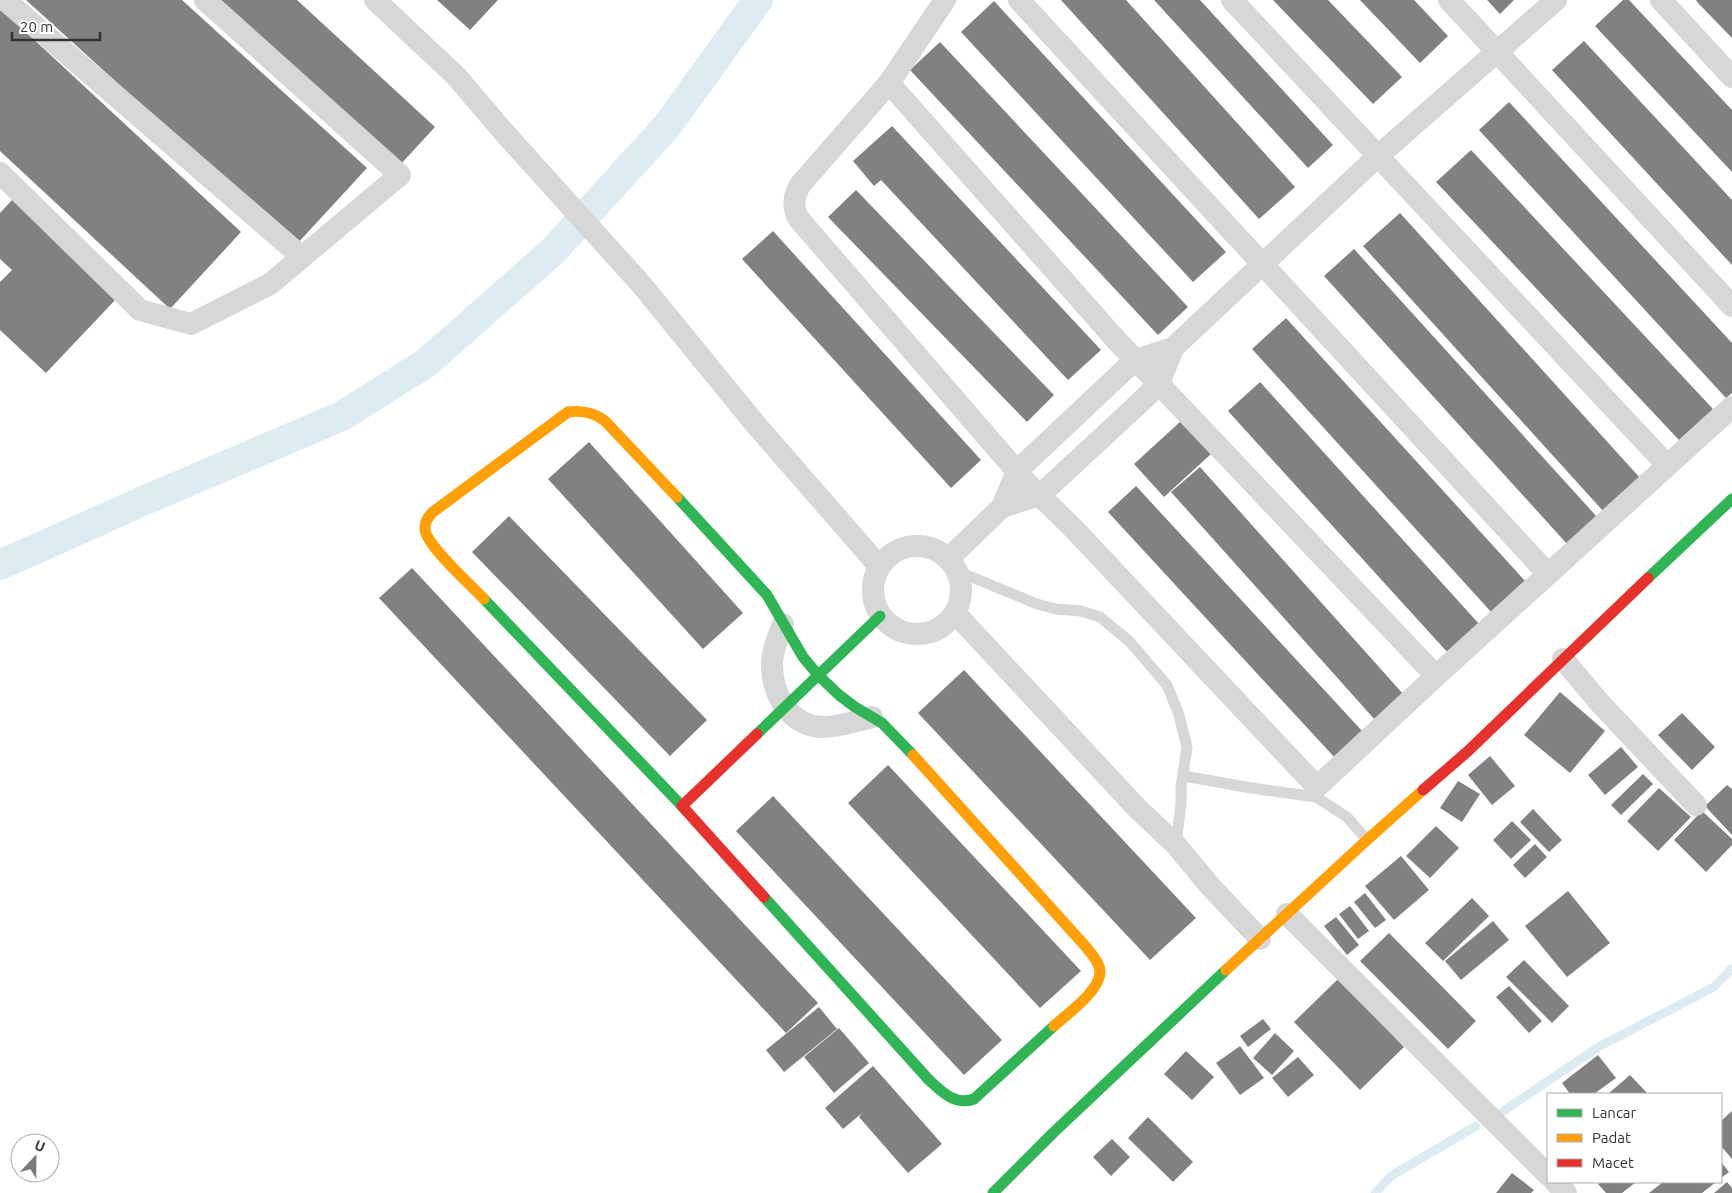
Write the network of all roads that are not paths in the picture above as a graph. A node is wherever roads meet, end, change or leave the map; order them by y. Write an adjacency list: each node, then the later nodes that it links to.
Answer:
1 (5, 0): 15 (street)
2 (205, 0): 15 (street)
3 (375, 0): 28 (street)
4 (944, 0): 12 (street)
5 (1019, 0): 16 (street)
6 (1232, 0): 13 (street)
7 (1449, 0): 10 (street)
8 (1556, 0): 10 (street)
9 (1661, 0): 11 (street)
10 (1497, 52): 13 (street); 17 (street)
11 (1732, 77)
12 (889, 84): 19 (street); 23 (street)
13 (1378, 156): 16 (street); 22 (street)
14 (0, 173): 15 (street)
15 (302, 257)
16 (1262, 264): 18 (street); 29 (street)
17 (1732, 306)
18 (1173, 348): 19 (street); 20 (street)
19 (1135, 360): 20 (street); 23 (street)
20 (1159, 384): 24 (street); 35 (street)
21 (1732, 407): 22 (street)
22 (1667, 466): 29 (street)
23 (1017, 470): 24 (street); 26 (street)
24 (1040, 496): 26 (street); 35 (street)
25 (1732, 499): 33 (street)
26 (1002, 507): 27 (street)
27 (953, 565): 28 (street); 30 (street); 38 (lane)
28 (879, 566): 31 (street)
29 (1548, 574): 35 (street)
30 (955, 613): 31 (street); 42 (street)
31 (880, 616): 34 (street)
32 (783, 624): 34 (street); 36 (street); 40 (street)
33 (1563, 659): 39 (street); 41 (street)
34 (818, 675): 36 (street); 37 (street)
35 (1436, 676)
36 (784, 707): 37 (street); 40 (street)
37 (872, 717): 40 (street)
38 (1184, 776): 41 (lane); 42 (lane)
39 (1696, 805)
40 (682, 806)
41 (1364, 836): 43 (street)
42 (1176, 845): 44 (street)
43 (1287, 914): 44 (street); 45 (street)
44 (1260, 940): 48 (street)
45 (1547, 1174)
46 (1553, 1183): 49 (street)
47 (1555, 1183): 50 (street)
48 (993, 1193)
49 (1543, 1193)
50 (1566, 1193)

